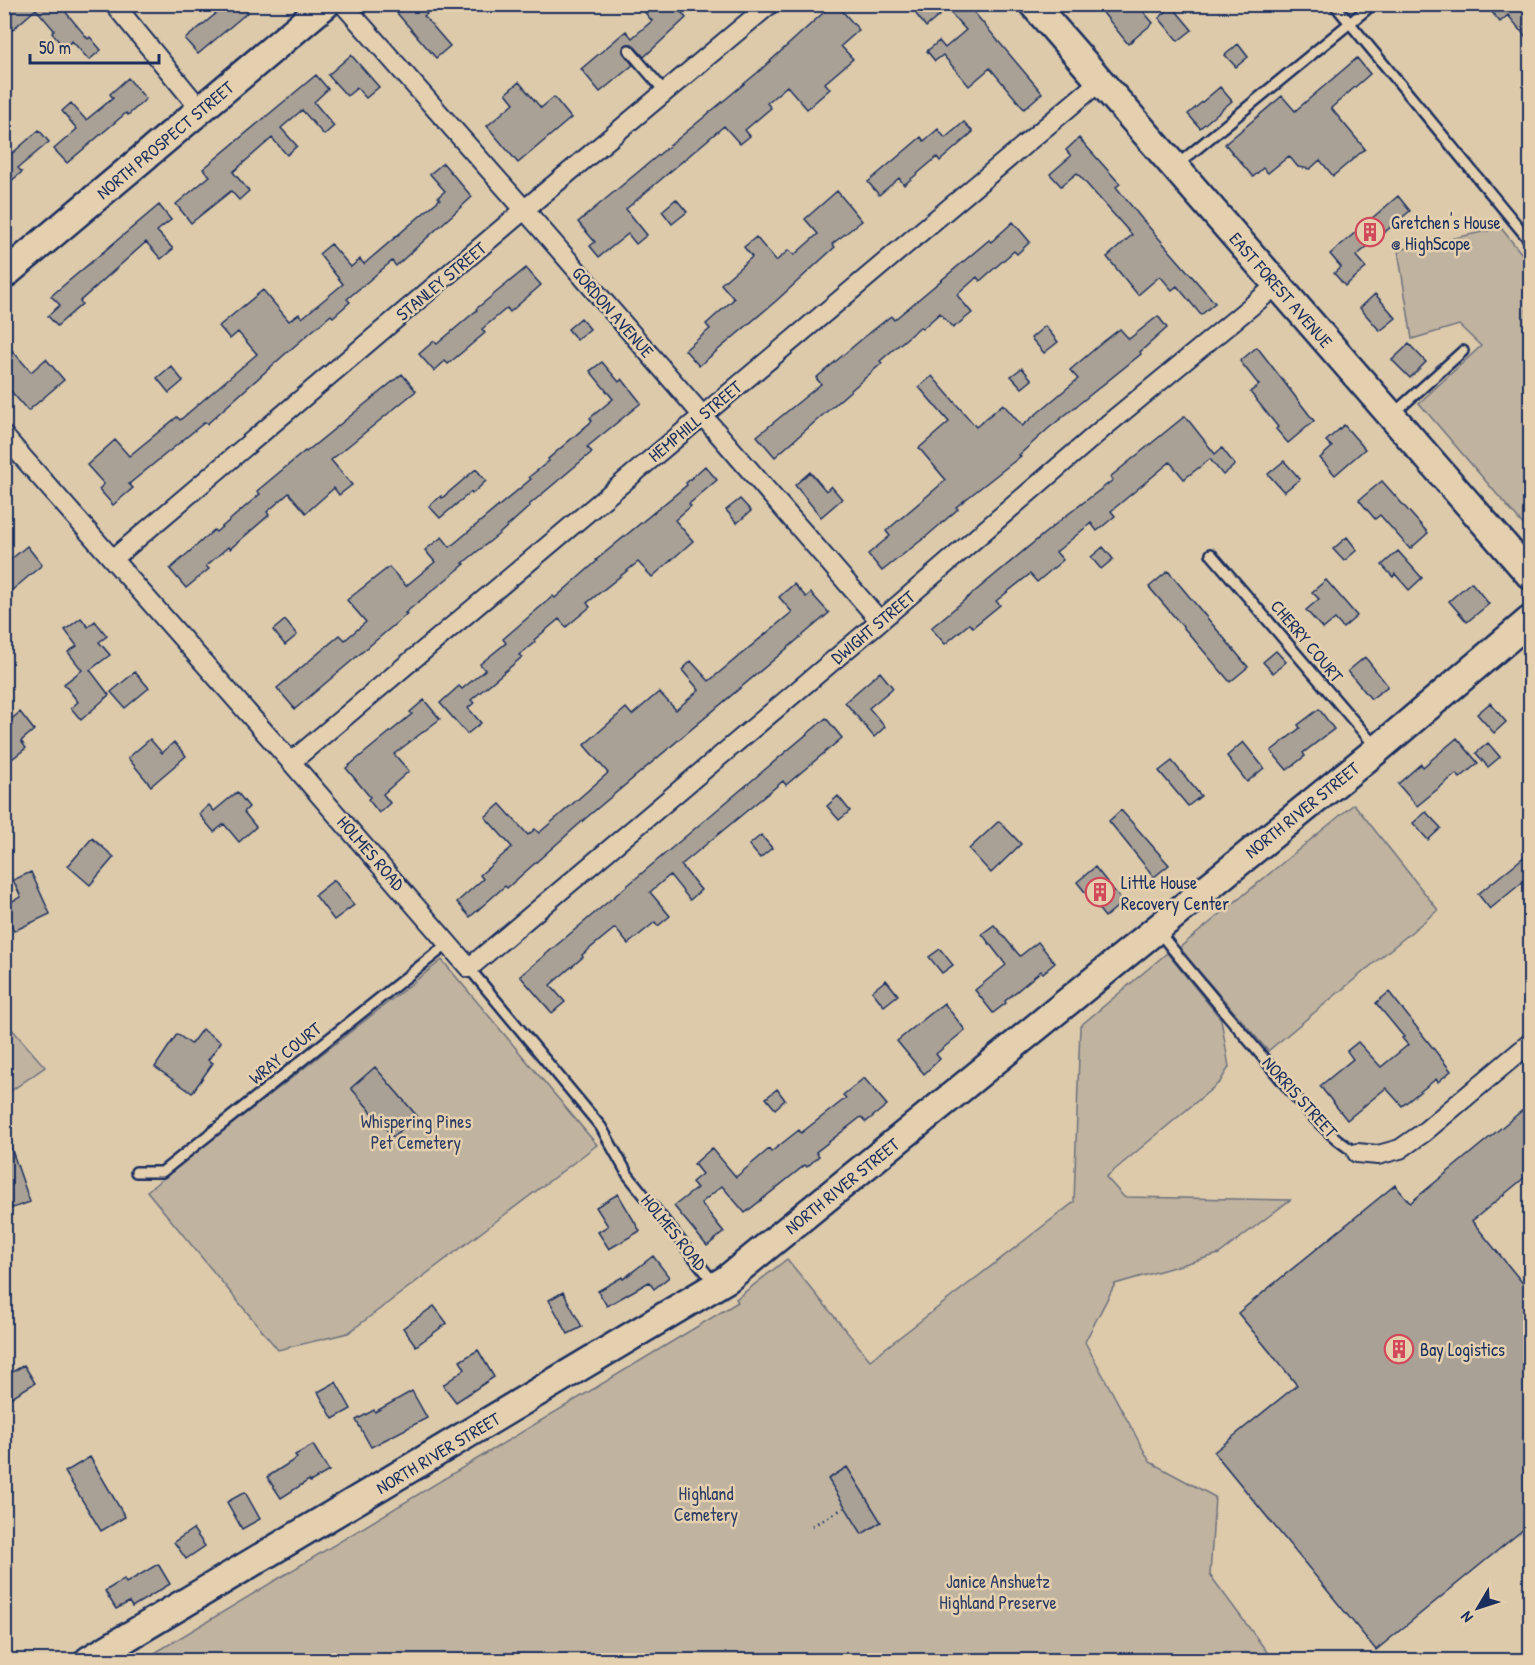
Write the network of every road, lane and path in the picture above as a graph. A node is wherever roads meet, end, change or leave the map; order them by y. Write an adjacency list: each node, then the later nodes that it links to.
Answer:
1 (114, 4): 12 (street)
2 (326, 4): 12 (street, NORTH PROSPECT STREET)
3 (343, 4): 14 (street, GORDON AVENUE)
4 (770, 4): 11 (street, STANLEY STREET)
5 (1033, 4): 10 (street, EAST FOREST AVENUE)
6 (1334, 4): 8 (lane)
7 (1373, 4): 8 (lane)
8 (1350, 24): 13 (lane); 15 (lane)
9 (629, 50): 11 (lane)
10 (1100, 82): 13 (street, EAST FOREST AVENUE); 19 (street, HEMPHILL STREET)
11 (665, 93): 14 (street, STANLEY STREET)
12 (201, 110): 16 (street, NORTH PROSPECT STREET)
13 (1175, 167): 17 (street, EAST FOREST AVENUE)
14 (525, 210): 19 (street, GORDON AVENUE); 23 (street, STANLEY STREET)
15 (1530, 241)
16 (4, 275)
17 (1277, 285): 20 (street, EAST FOREST AVENUE); 26 (street, DWIGHT STREET)
18 (1463, 351): 20 (lane)
19 (701, 416): 26 (street, GORDON AVENUE); 28 (street, HEMPHILL STREET)
20 (1391, 416): 24 (street, EAST FOREST AVENUE)
21 (4, 436): 23 (street, HOLMES ROAD)
22 (1211, 554): 27 (lane, CHERRY COURT)
23 (113, 559): 28 (street, HOLMES ROAD)
24 (1530, 575)
25 (1530, 620): 27 (street, NORTH RIVER STREET)
26 (880, 621): 31 (street, DWIGHT STREET)
27 (1377, 749): 29 (street, NORTH RIVER STREET)
28 (291, 762): 30 (street, HOLMES ROAD)
29 (1157, 929): 33 (lane, NORRIS STREET); 35 (street, NORTH RIVER STREET)
30 (449, 943): 31 (street, HOLMES ROAD); 34 (lane, WRAY COURT)
31 (469, 968): 35 (lane, HOLMES ROAD)
32 (1530, 1043): 33 (street, NORRIS STREET)
33 (1357, 1153)
34 (136, 1172)
35 (716, 1286): 38 (street, NORTH RIVER STREET)
36 (844, 1508): 37 (path)
37 (813, 1526)
38 (89, 1660)

